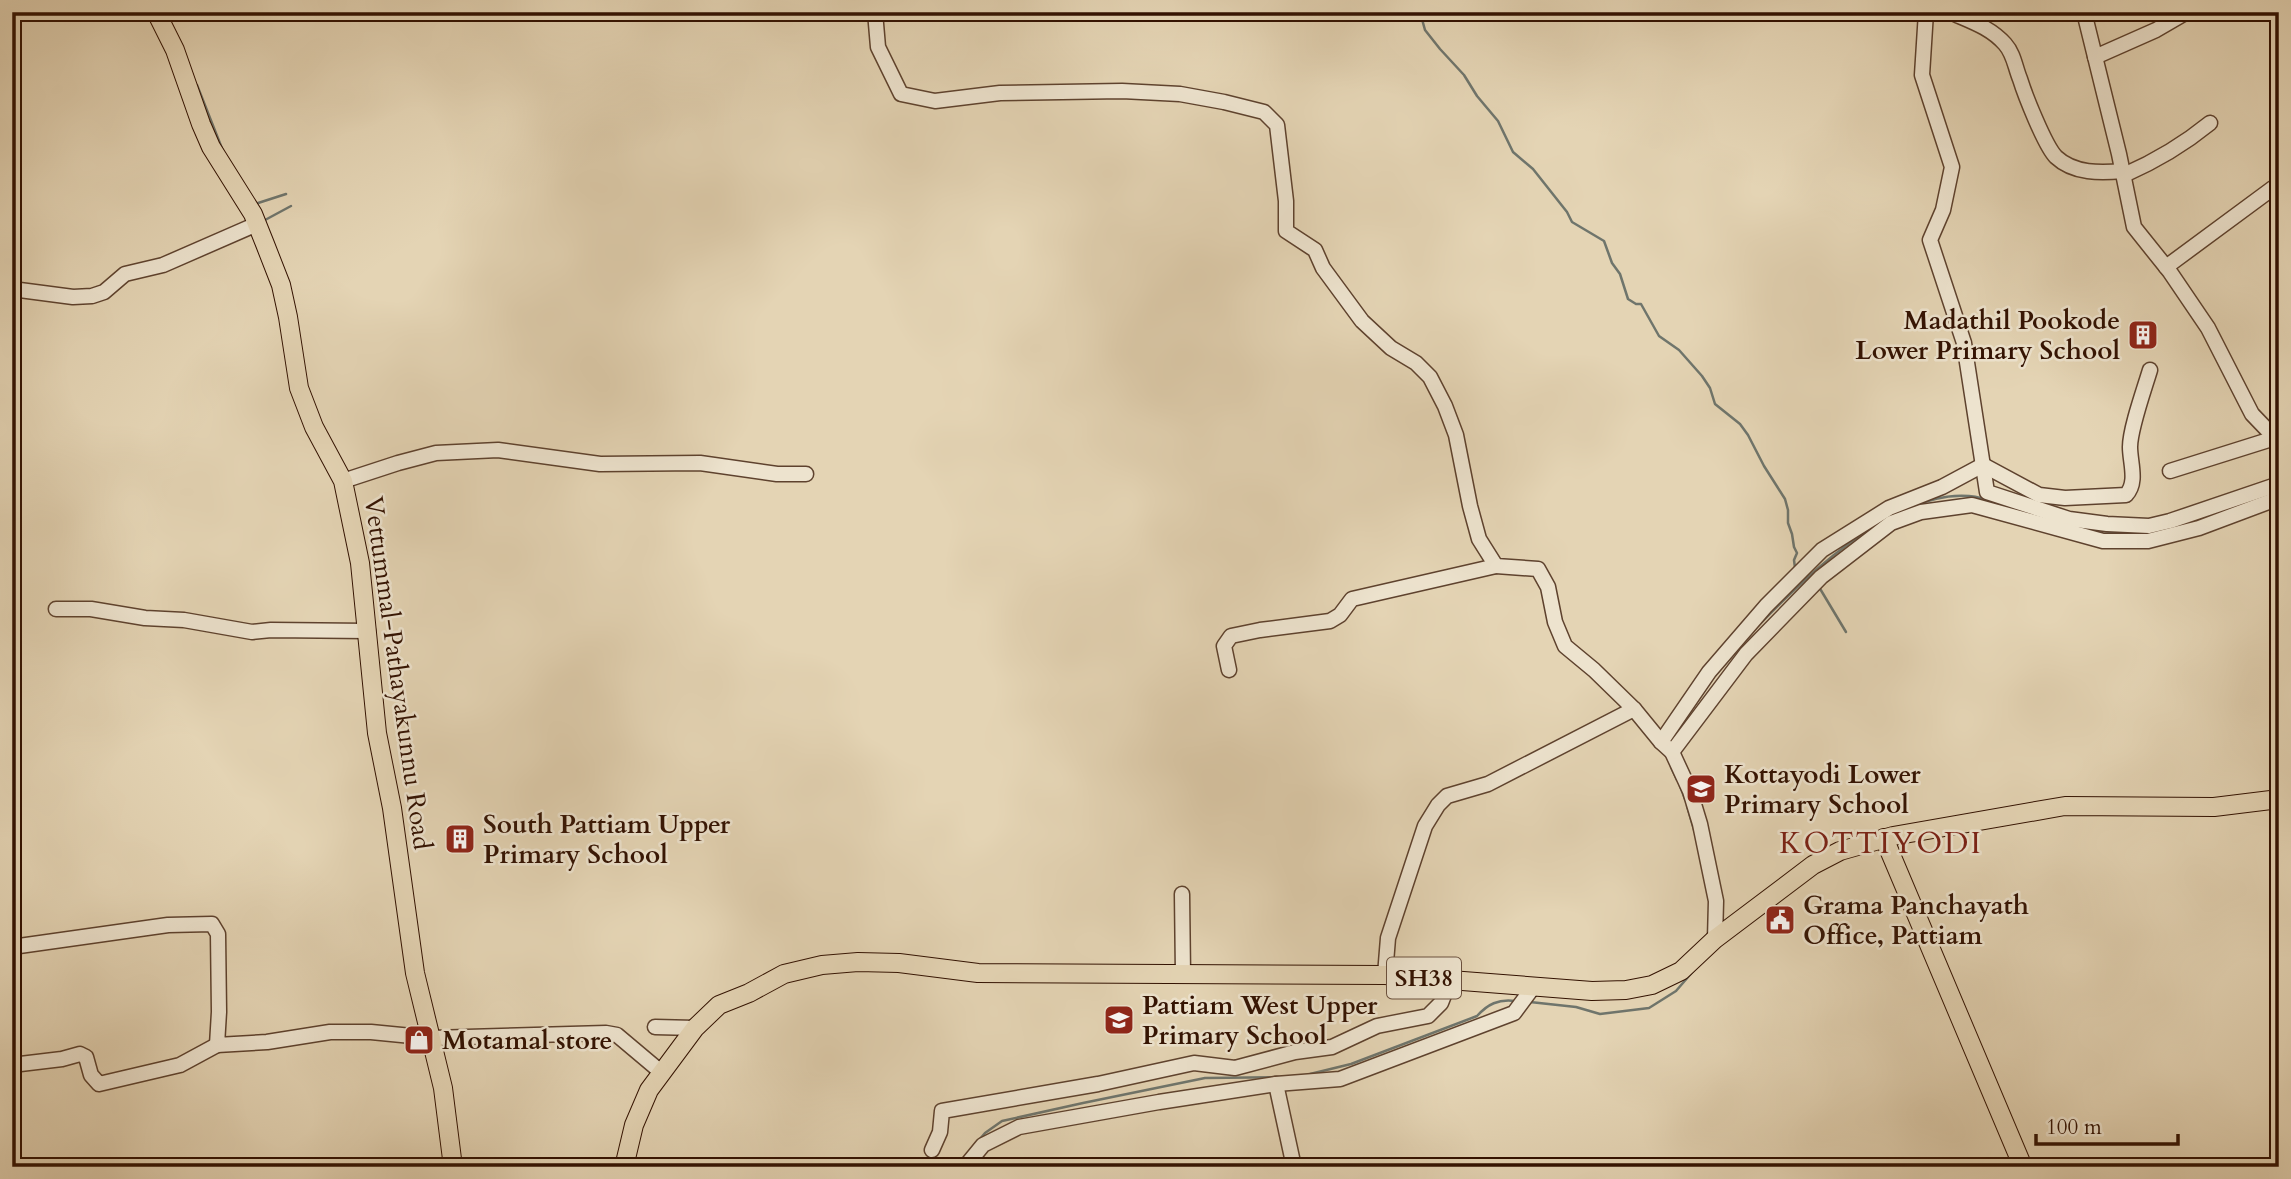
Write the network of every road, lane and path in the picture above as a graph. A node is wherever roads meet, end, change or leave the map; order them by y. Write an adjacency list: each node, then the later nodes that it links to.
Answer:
1 (156, 12): 11 (main road, Vettummal-Pathayakunnu Road)
2 (875, 12): 22 (street)
3 (1926, 12): 16 (street)
4 (1950, 12): 9 (street)
5 (2084, 12): 7 (street)
6 (2187, 12): 7 (street)
7 (2095, 57): 9 (street)
8 (2210, 123): 9 (street)
9 (2123, 173): 12 (street)
10 (2279, 203): 12 (street)
11 (257, 224): 13 (street); 19 (main road, Vettummal-Pathayakunnu Road)
12 (2166, 267): 15 (street)
13 (12, 289)
14 (2150, 370): 16 (street)
15 (2277, 441): 17 (street)
16 (1983, 465): 20 (street); 27 (street)
17 (2170, 471)
18 (806, 474): 19 (street)
19 (343, 481): 24 (main road, Vettummal-Pathayakunnu Road)
20 (2279, 484)
21 (2279, 498): 27 (street)
22 (1496, 566): 25 (street); 26 (street)
23 (56, 609): 24 (street)
24 (368, 631): 39 (main road, Vettummal-Pathayakunnu Road)
25 (1229, 670)
26 (1634, 709): 27 (street); 34 (street)
27 (1666, 747): 31 (street)
28 (2279, 799): 29 (main road, SH38)
29 (1884, 838): 31 (main road, SH38); 49 (main road)
30 (1182, 894): 33 (street)
31 (1715, 939): 36 (main road, SH38)
32 (12, 947): 40 (street)
33 (1183, 975): 34 (main road, SH38); 38 (main road, SH38)
34 (1385, 975): 35 (main road, SH38)
35 (1450, 980): 36 (main road, SH38); 44 (street)
36 (1534, 986): 43 (street)
37 (655, 1027): 38 (street)
38 (695, 1028): 42 (main road, SH38)
39 (432, 1038): 40 (street); 42 (street); 45 (main road, Vettummal-Pathayakunnu Road)
40 (218, 1045): 41 (street)
41 (12, 1065)
42 (661, 1072): 46 (main road, SH38)
43 (1276, 1084): 47 (street); 48 (street)
44 (932, 1150)
45 (453, 1167)
46 (624, 1167)
47 (965, 1167)
48 (1294, 1167)
49 (2023, 1167)

